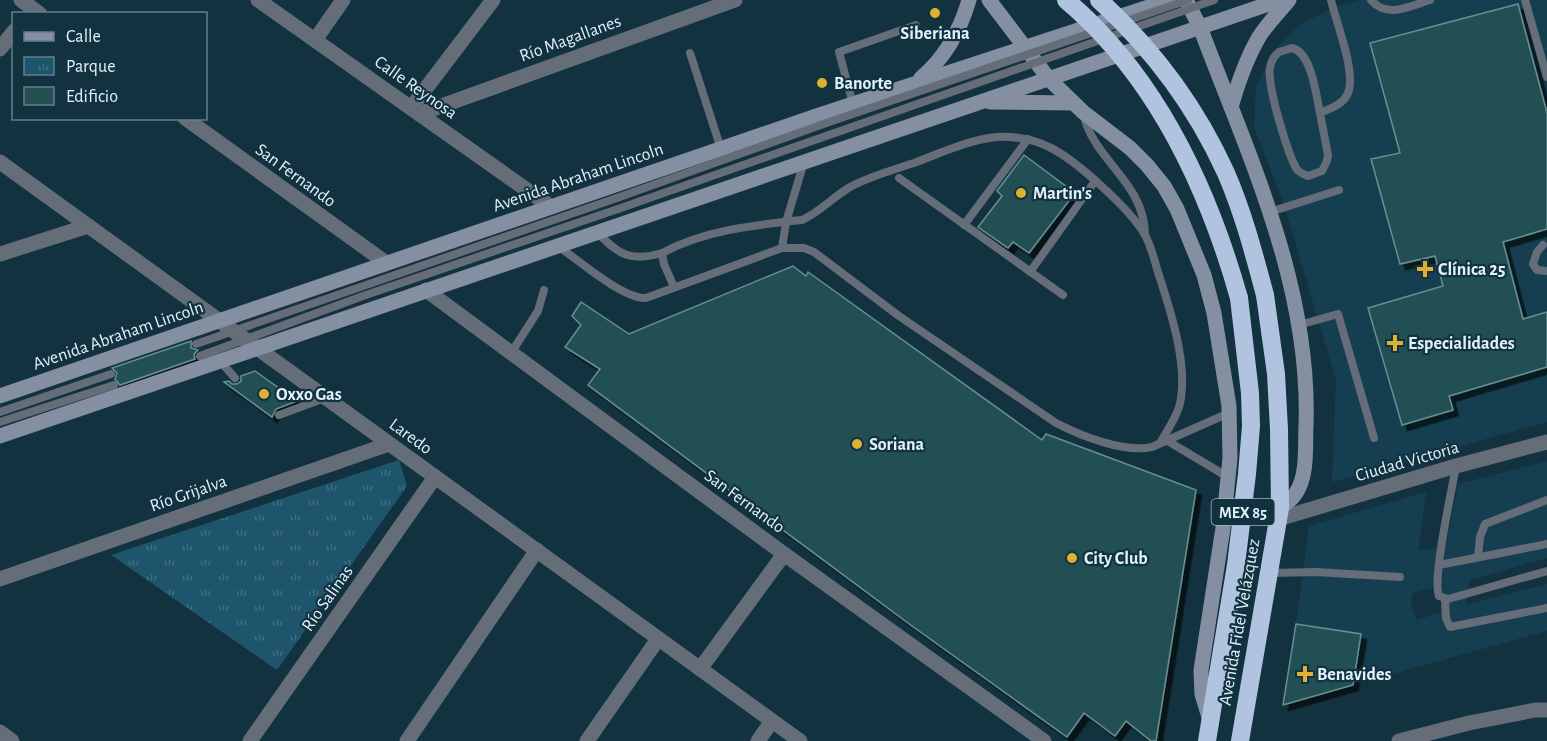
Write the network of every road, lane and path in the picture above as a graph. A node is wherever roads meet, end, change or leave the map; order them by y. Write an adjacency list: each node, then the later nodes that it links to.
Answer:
1 (258, 0): 21 (street, Calle Reynosa)
2 (343, 0): 21 (street)
3 (493, 0): 32 (street)
4 (735, 0): 32 (street, Río Magallanes)
5 (969, 0): 27 (main road)
6 (988, 0): 22 (main road)
7 (1066, 0): 106 (highway, Avenida Fidel Velázquez / MEX 85, bridge)
8 (1099, 0): 89 (highway, Avenida Fidel Velázquez / MEX 85, bridge)
9 (1170, 0): 22 (main road, Avenida Abraham Lincoln)
10 (1187, 0): 19 (main road); 66 (lane, bridge)
11 (1214, 0): 66 (lane, bridge)
12 (1280, 0): 19 (main road)
13 (1289, 0): 31 (main road)
14 (1331, 0): 33 (lane)
15 (1371, 0): 16 (lane)
16 (1430, 0)
17 (1526, 0): 25 (lane)
18 (916, 25): 29 (lane)
19 (1200, 27): 26 (main road); 31 (main road)
20 (12, 34): 23 (street)
21 (315, 40): 32 (street, Calle Reynosa)
22 (1025, 46): 26 (main road); 27 (main road, Avenida Abraham Lincoln)
23 (0, 49)
24 (690, 52): 38 (lane)
25 (1547, 77)
26 (1049, 79): 28 (main road); 30 (main road)
27 (912, 85): 29 (main road, Avenida Abraham Lincoln)
28 (978, 102): 30 (main road); 37 (main road)
29 (853, 104): 34 (main road, Avenida Abraham Lincoln); 37 (main road)
30 (1078, 108): 51 (lane); 77 (main road)
31 (1231, 108): 46 (main road)
32 (415, 111): 45 (street, Calle Reynosa)
33 (1320, 113): 33 (lane)
34 (819, 115): 38 (main road, Avenida Abraham Lincoln); 39 (main road)
35 (188, 120): 57 (street, San Fernando)
36 (1028, 139): 43 (lane); 47 (lane); 48 (lane)
37 (867, 140): 39 (main road)
38 (721, 149): 45 (main road, Avenida Abraham Lincoln)
39 (819, 155): 40 (main road)
40 (804, 161): 47 (lane); 50 (main road)
41 (0, 162): 49 (street, Laredo)
42 (899, 178): 48 (lane)
43 (1095, 181): 51 (lane); 59 (lane)
44 (1339, 190): 46 (lane)
45 (551, 207): 57 (main road, Avenida Abraham Lincoln)
46 (1270, 212): 65 (main road)
47 (786, 222): 54 (lane); 56 (lane)
48 (964, 225): 59 (lane)
49 (88, 226): 55 (street); 64 (street, Laredo)
50 (597, 232): 52 (main road); 56 (lane)
51 (1145, 235): 82 (lane)
52 (558, 245): 60 (lane); 61 (main road)
53 (1543, 245): 58 (lane)
54 (782, 248): 60 (lane); 82 (lane)
55 (0, 254)
56 (662, 254): 60 (lane)
57 (385, 262): 64 (main road, Avenida Abraham Lincoln)
58 (1547, 271)
59 (1030, 272): 63 (lane)
60 (674, 287)
61 (426, 290): 66 (main road); 68 (street, San Fernando)
62 (544, 290): 68 (lane)
63 (1064, 295)
64 (219, 321): 66 (street, Laredo); 74 (main road, Avenida Abraham Lincoln)
65 (1299, 326): 81 (lane); 89 (main road)
66 (245, 339): 67 (lane); 69 (lane); 70 (main road); 75 (street, Laredo)
67 (196, 344)
68 (511, 353): 92 (street, San Fernando)
69 (200, 356)
70 (220, 361): 72 (lane); 80 (main road)
71 (111, 374): 76 (lane)
72 (235, 378)
73 (114, 385): 79 (lane)
74 (0, 396)
75 (325, 398): 78 (lane); 84 (street, Laredo)
76 (0, 412)
77 (1229, 413): 82 (lane); 87 (main road)
78 (279, 415)
79 (0, 422)
80 (0, 436)
81 (1374, 438)
82 (1163, 442): 87 (lane)
83 (1547, 442): 85 (street, Ciudad Victoria)
84 (389, 444): 86 (street, Laredo); 98 (street, Río Grijalva)
85 (1456, 466): 89 (street, Ciudad Victoria); 94 (lane)
86 (435, 477): 91 (street, Laredo); 108 (street, Río Salinas)
87 (1228, 477): 106 (main road)
88 (1547, 500): 93 (lane)
89 (1279, 514): 96 (highway, Avenida Fidel Velázquez / MEX 85)
90 (1547, 544): 93 (lane)
91 (537, 550): 101 (street, Laredo); 109 (street)
92 (784, 554): 102 (street); 113 (street, San Fernando)
93 (1479, 557): 94 (lane)
94 (1439, 565): 99 (lane)
95 (1547, 571): 99 (lane)
96 (1268, 573): 97 (lane); 114 (highway, Avenida Fidel Velázquez / MEX 85)
97 (1400, 577)
98 (0, 579)
99 (1445, 599): 100 (lane)
100 (1547, 608)
101 (658, 639): 102 (street, Laredo); 110 (street)
102 (700, 669): 104 (street, Laredo)
103 (1547, 710): 115 (street)
104 (772, 721): 111 (street); 112 (street, Laredo)
105 (0, 732): 107 (street)
106 (1209, 732)
107 (12, 741)
108 (250, 741)
109 (407, 741)
110 (587, 741)
111 (758, 741)
112 (800, 741)
113 (1044, 741)
114 (1240, 741)
115 (1399, 741)

